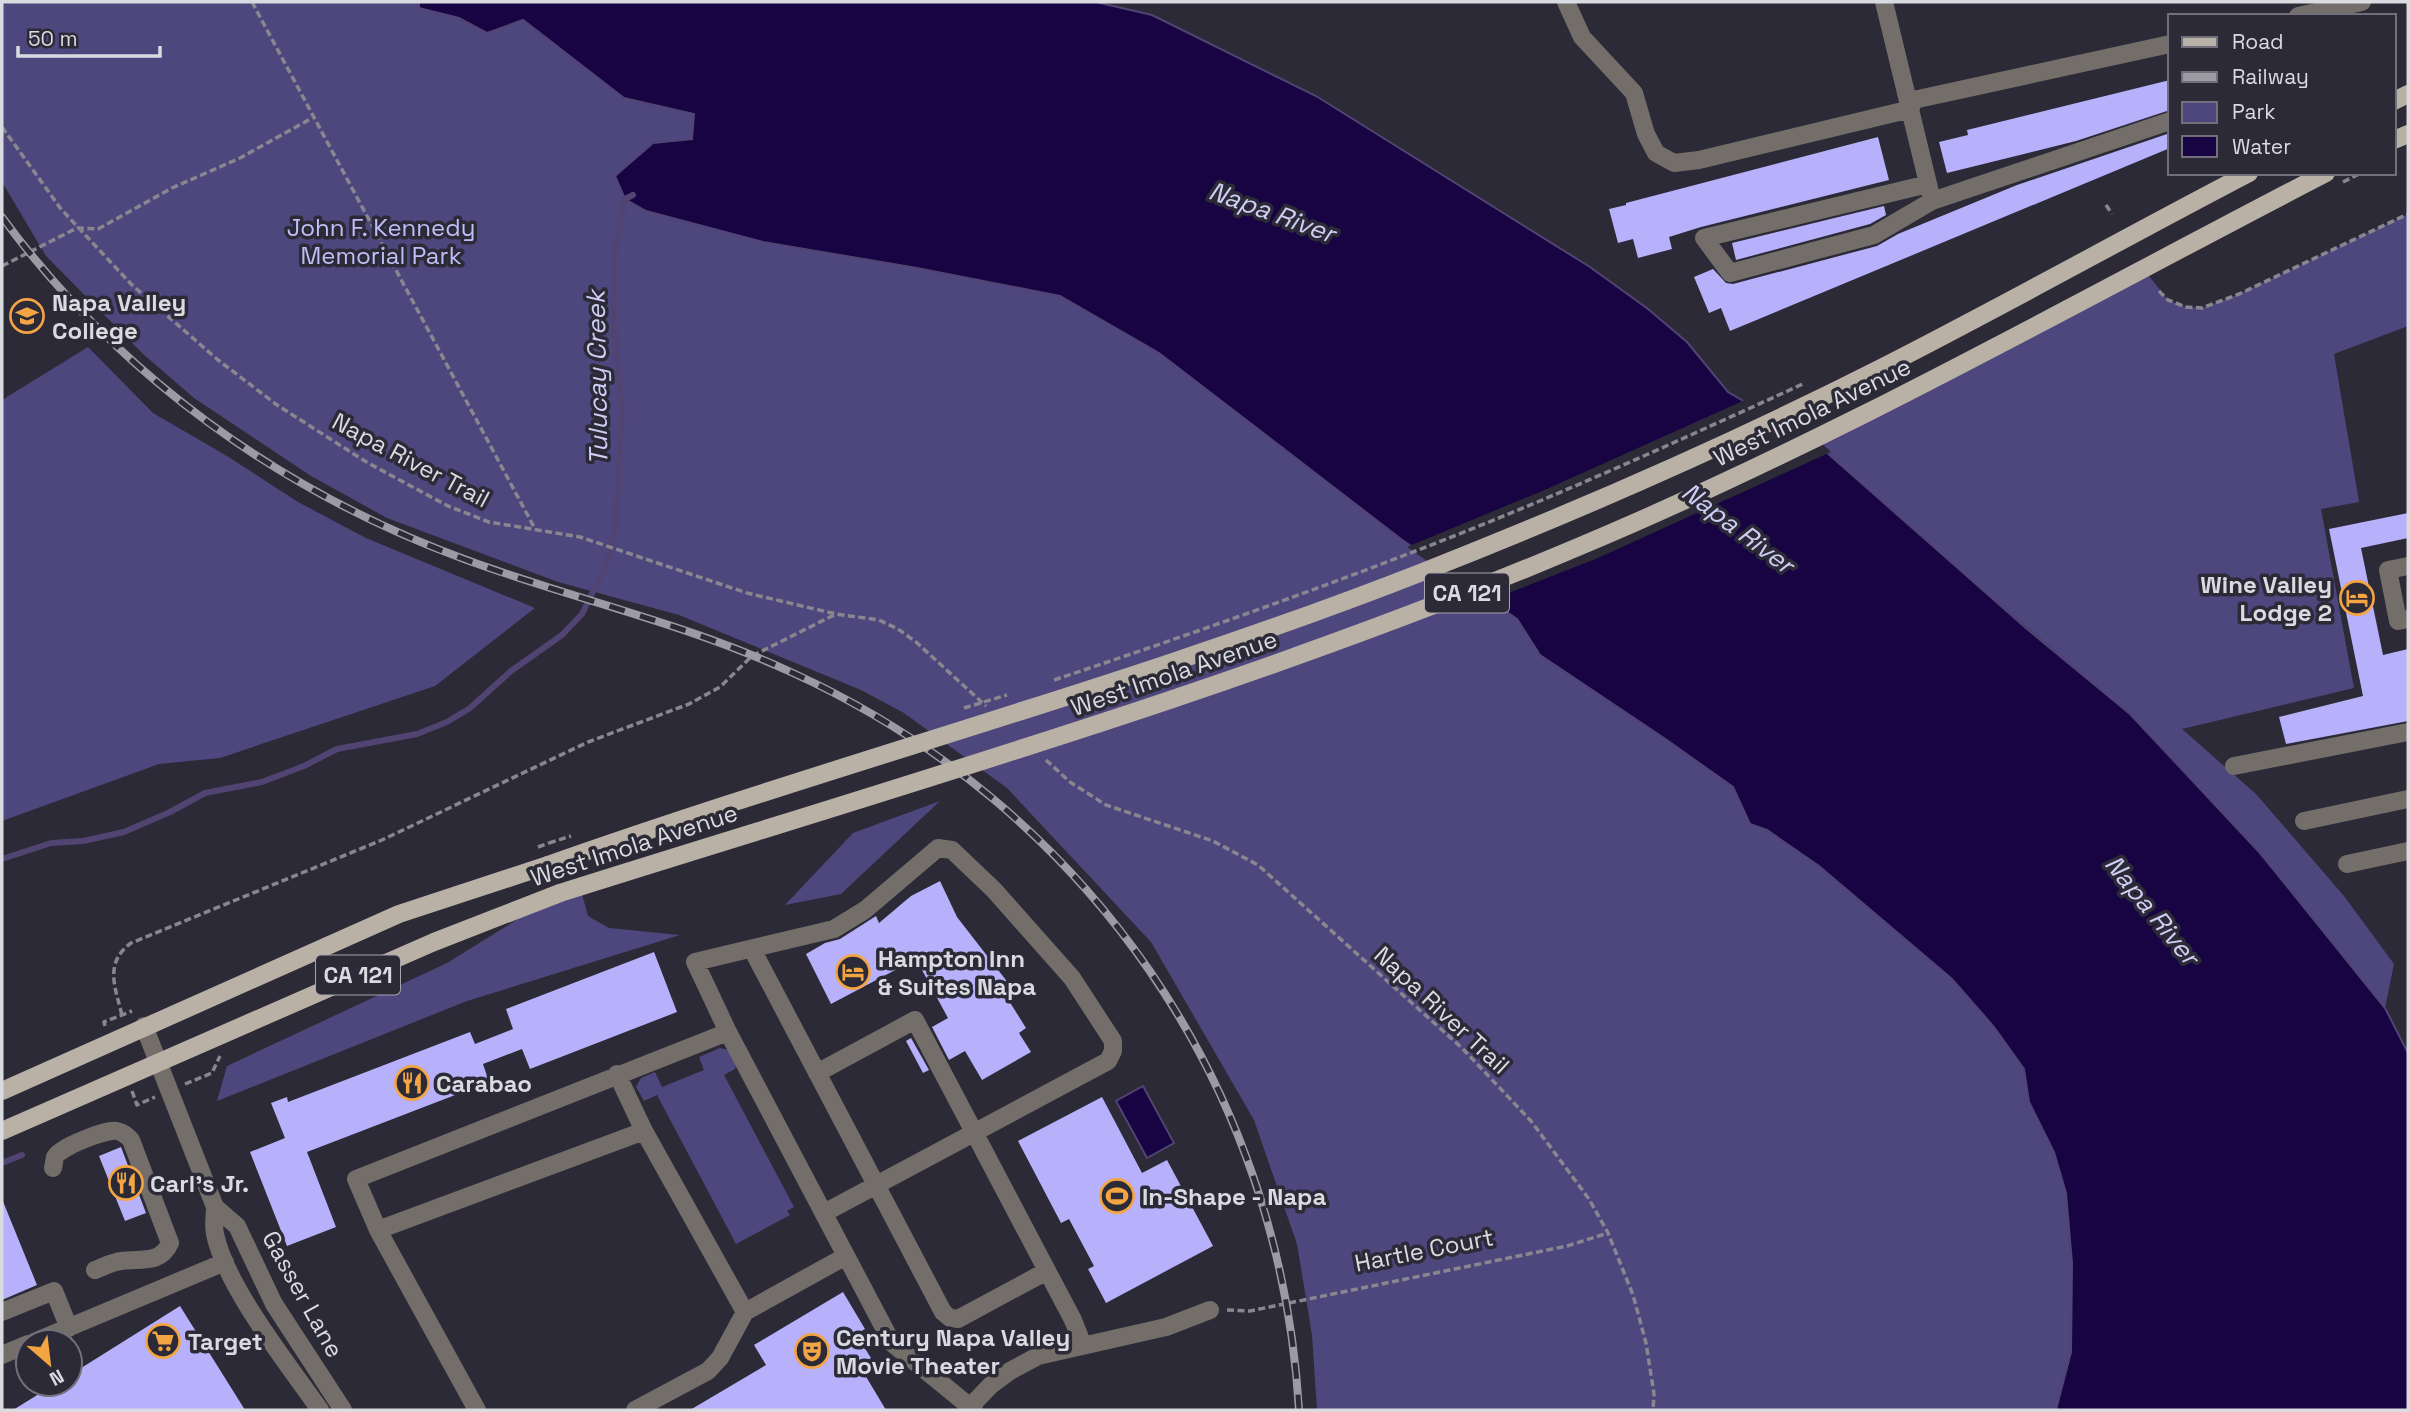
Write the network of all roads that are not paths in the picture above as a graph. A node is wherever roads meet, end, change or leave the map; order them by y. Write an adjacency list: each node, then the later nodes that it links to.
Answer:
1 (1566, 2): 6 (street)
2 (1884, 2): 6 (street)
3 (2362, 2): 4 (street)
4 (2307, 14)
5 (2168, 44): 6 (street)
6 (1910, 105): 10 (street)
7 (2168, 122): 10 (street)
8 (2245, 175): 20 (main road, West Imola Avenue / CA 121, bridge)
9 (2322, 175): 22 (main road, West Imola Avenue / CA 121, bridge)
10 (1930, 192): 10 (street)
11 (2408, 566): 12 (street)
12 (2408, 619)
13 (2408, 732): 14 (street)
14 (2234, 766)
15 (2408, 799): 16 (street)
16 (2304, 821)
17 (2408, 851): 18 (street)
18 (2347, 864)
19 (752, 949): 21 (street); 23 (street); 28 (street)
20 (144, 1026): 22 (street, Gasser Lane); 25 (main road, West Imola Avenue / CA 121)
21 (728, 1031): 24 (street); 32 (street)
22 (159, 1062): 26 (main road, West Imola Avenue / CA 121); 31 (street, Gasser Lane)
23 (817, 1073): 28 (street); 30 (street)
24 (617, 1074): 27 (street); 33 (street)
25 (2, 1091)
26 (2, 1131)
27 (645, 1131): 33 (street); 40 (street)
28 (974, 1133): 30 (street); 37 (street)
29 (53, 1168): 36 (street)
30 (876, 1184): 32 (street); 37 (street)
31 (215, 1207): 35 (street, Gasser Lane); 45 (street, Gasser Lane)
32 (824, 1213): 34 (street)
33 (378, 1230): 46 (street)
34 (846, 1256): 40 (street); 43 (street)
35 (225, 1262): 41 (street); 44 (street, Gasser Lane)
36 (95, 1270)
37 (1047, 1271): 42 (street)
38 (1210, 1310): 42 (street)
39 (2, 1311): 41 (street)
40 (745, 1312): 47 (street)
41 (69, 1328)
42 (1083, 1345): 43 (street)
43 (970, 1409)
44 (320, 1410)
45 (343, 1410)
46 (477, 1410)
47 (635, 1410)

